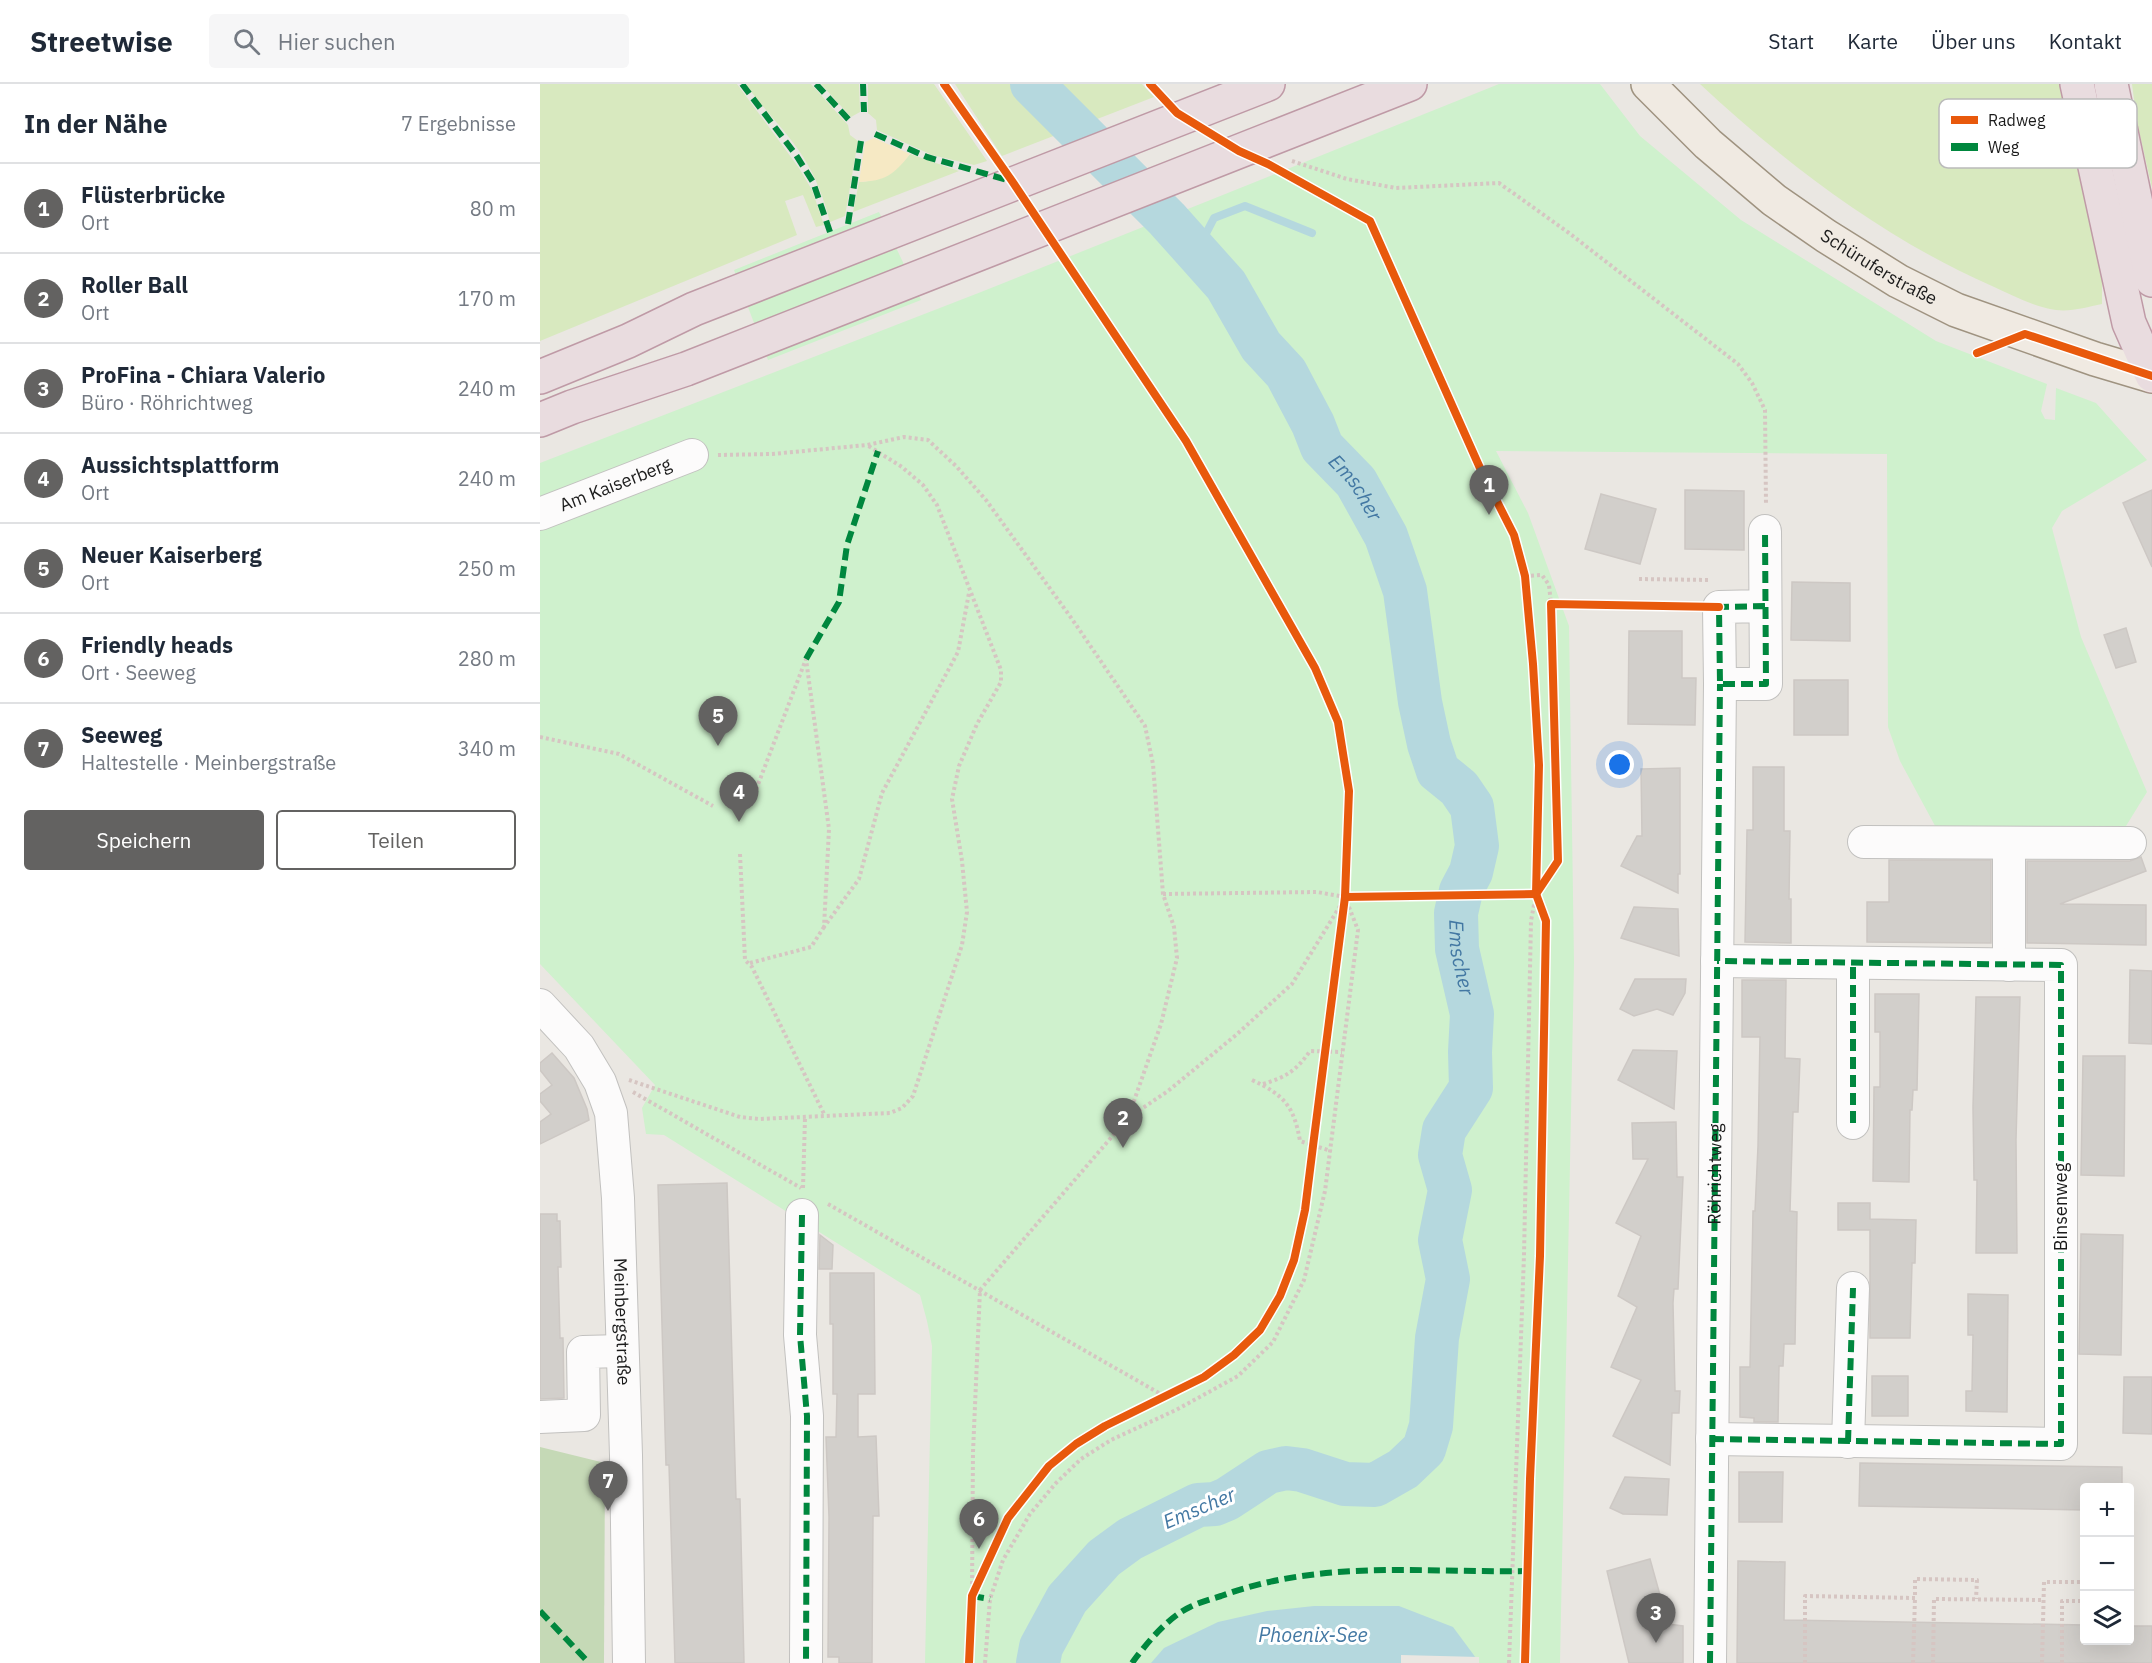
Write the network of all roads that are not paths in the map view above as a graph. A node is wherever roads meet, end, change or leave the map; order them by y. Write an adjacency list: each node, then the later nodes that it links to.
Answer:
1 (1268, 84): 12 (highway)
2 (1410, 84): 13 (highway)
3 (1648, 84): 11 (main road, Schüruferstraße)
4 (2077, 84): 6 (highway)
5 (2111, 84): 7 (highway)
6 (2080, 99)
7 (2114, 99)
8 (2095, 168): 11 (highway)
9 (2129, 168): 10 (highway)
10 (2152, 280)
11 (2152, 376)
12 (540, 377)
13 (540, 420)
14 (693, 455): 15 (street, Am Kaiserberg)
15 (540, 514)
16 (1765, 531): 17 (street)
17 (1765, 606): 18 (street, Röhrichtweg); 18 (street)
18 (1720, 684): 22 (street, Röhrichtweg)
19 (1864, 842): 21 (street)
20 (2130, 843): 21 (street)
21 (2009, 844): 24 (street)
22 (1717, 962): 23 (street, Binsenweg); 31 (street, Röhrichtweg)
23 (1853, 963): 24 (street, Binsenweg); 26 (street)
24 (2010, 965): 32 (street, Binsenweg)
25 (540, 1005): 29 (street, Meinbergstraße)
26 (1853, 1123)
27 (803, 1203): 34 (street)
28 (1852, 1288): 32 (street)
29 (622, 1352): 30 (street); 33 (street, Meinbergstraße)
30 (540, 1417)
31 (1712, 1439): 32 (street, Binsenweg); 35 (street, Röhrichtweg)
32 (1848, 1442)
33 (628, 1663)
34 (806, 1663)
35 (1710, 1663)

